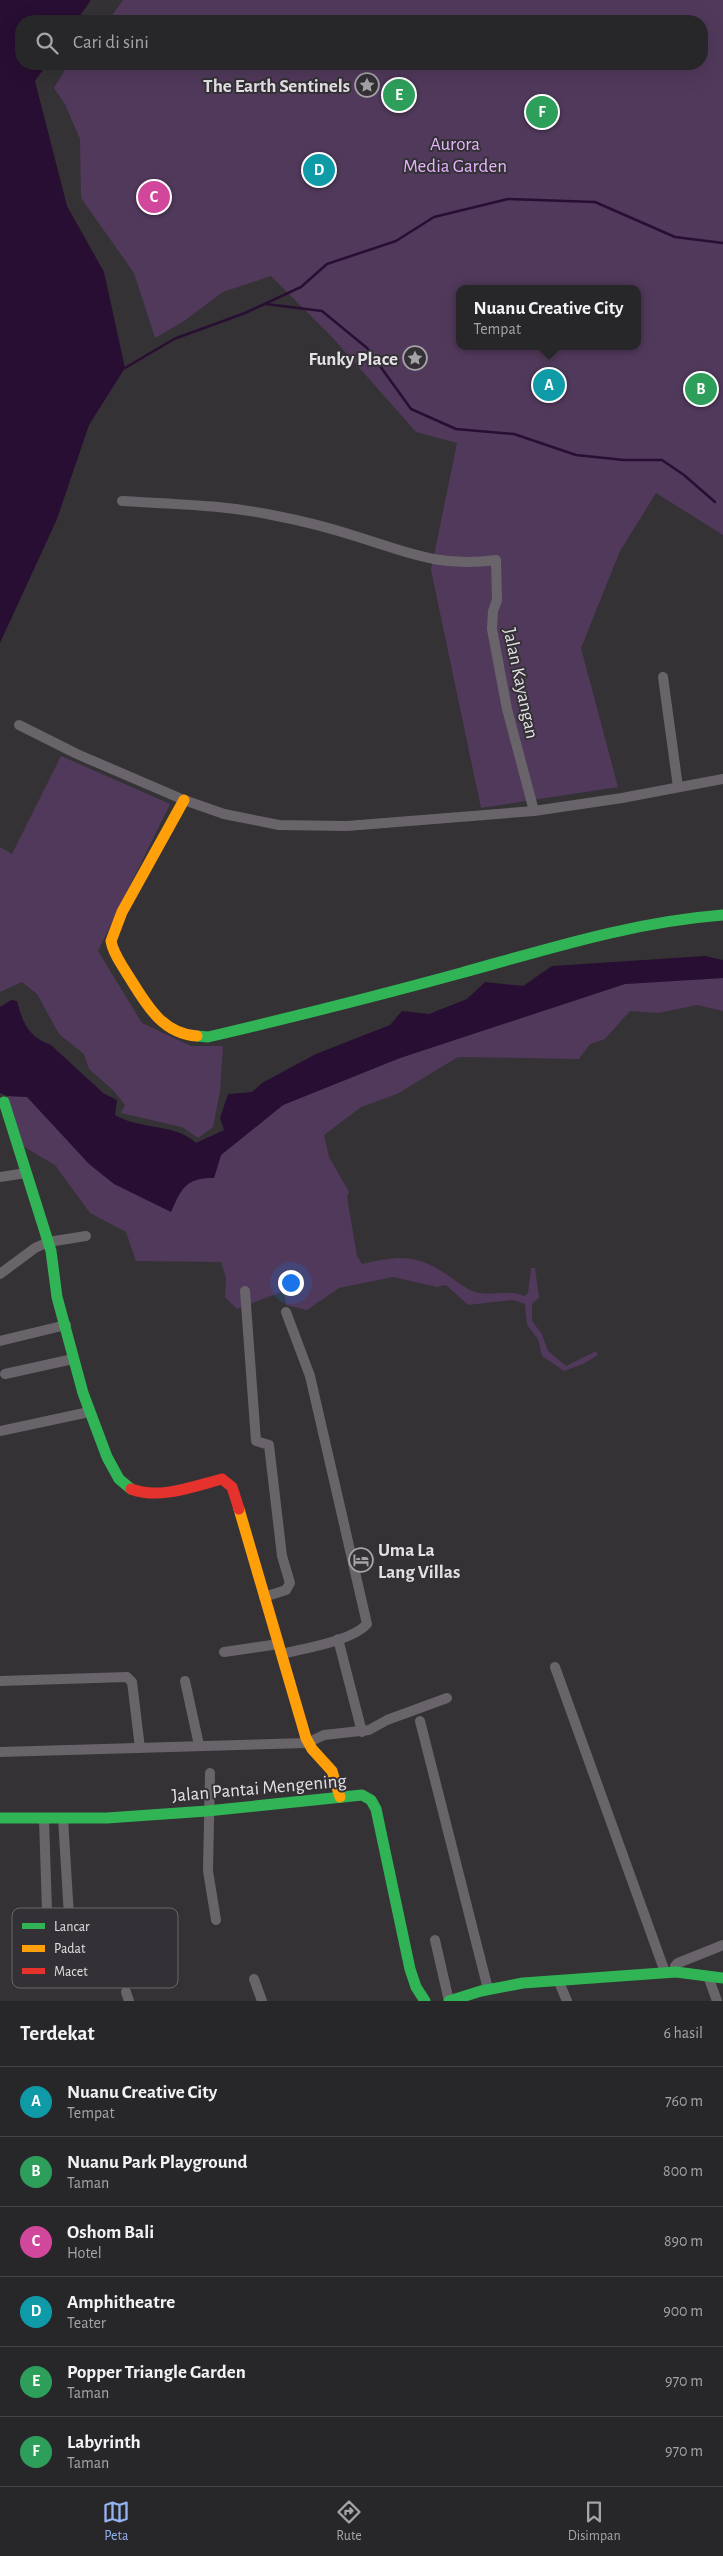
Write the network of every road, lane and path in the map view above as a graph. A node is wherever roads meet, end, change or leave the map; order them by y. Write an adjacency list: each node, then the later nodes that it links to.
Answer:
1 (122, 501): 7 (street, Jalan Kayangan)
2 (663, 677): 5 (street)
3 (19, 725): 6 (street)
4 (723, 779): 5 (street)
5 (678, 787): 7 (street)
6 (184, 800): 7 (street); 8 (street)
7 (534, 812)
8 (723, 915)
9 (4, 1102): 10 (street)
10 (26, 1173): 11 (street); 13 (street)
11 (0, 1178)
12 (86, 1236): 13 (street)
13 (48, 1242): 14 (street); 17 (street)
14 (0, 1274)
15 (245, 1291): 23 (street)
16 (286, 1312): 24 (street)
17 (66, 1325): 18 (street); 19 (street)
18 (0, 1341)
19 (73, 1359): 20 (street); 21 (street)
20 (5, 1374)
21 (89, 1412): 22 (street); 23 (street)
22 (0, 1431)
23 (264, 1597): 25 (street)
24 (338, 1639): 25 (street); 32 (street)
25 (281, 1649): 26 (street); 33 (street)
26 (224, 1652)
27 (555, 1667): 48 (street)
28 (0, 1681): 35 (street)
29 (185, 1681): 34 (street)
30 (447, 1698): 32 (street)
31 (420, 1722): 53 (street)
32 (362, 1732): 33 (street)
33 (305, 1736): 34 (street); 38 (street)
34 (199, 1745): 35 (street)
35 (140, 1748): 36 (street)
36 (0, 1752)
37 (210, 1773): 39 (street)
38 (340, 1797): 39 (street, Jalan Pantai Mengening); 55 (street, Jalan Pantai Mengening)
39 (208, 1811): 41 (street, Jalan Pantai Mengening); 45 (street)
40 (0, 1818): 42 (street, Jalan Pantai Mengening)
41 (63, 1818): 42 (street, Jalan Pantai Mengening); 44 (street)
42 (44, 1819): 43 (street)
43 (47, 1908)
44 (68, 1908)
45 (216, 1920)
46 (435, 1940): 56 (street)
47 (723, 1945): 48 (street)
48 (671, 1972): 49 (street); 52 (street)
49 (708, 1976): 50 (street); 58 (street)
50 (723, 1978)
51 (254, 1980): 54 (street)
52 (559, 1982): 53 (street); 57 (street)
53 (488, 1989): 56 (street)
54 (262, 2001)
55 (425, 2001)
56 (449, 2001)
57 (567, 2001)
58 (717, 2001)

